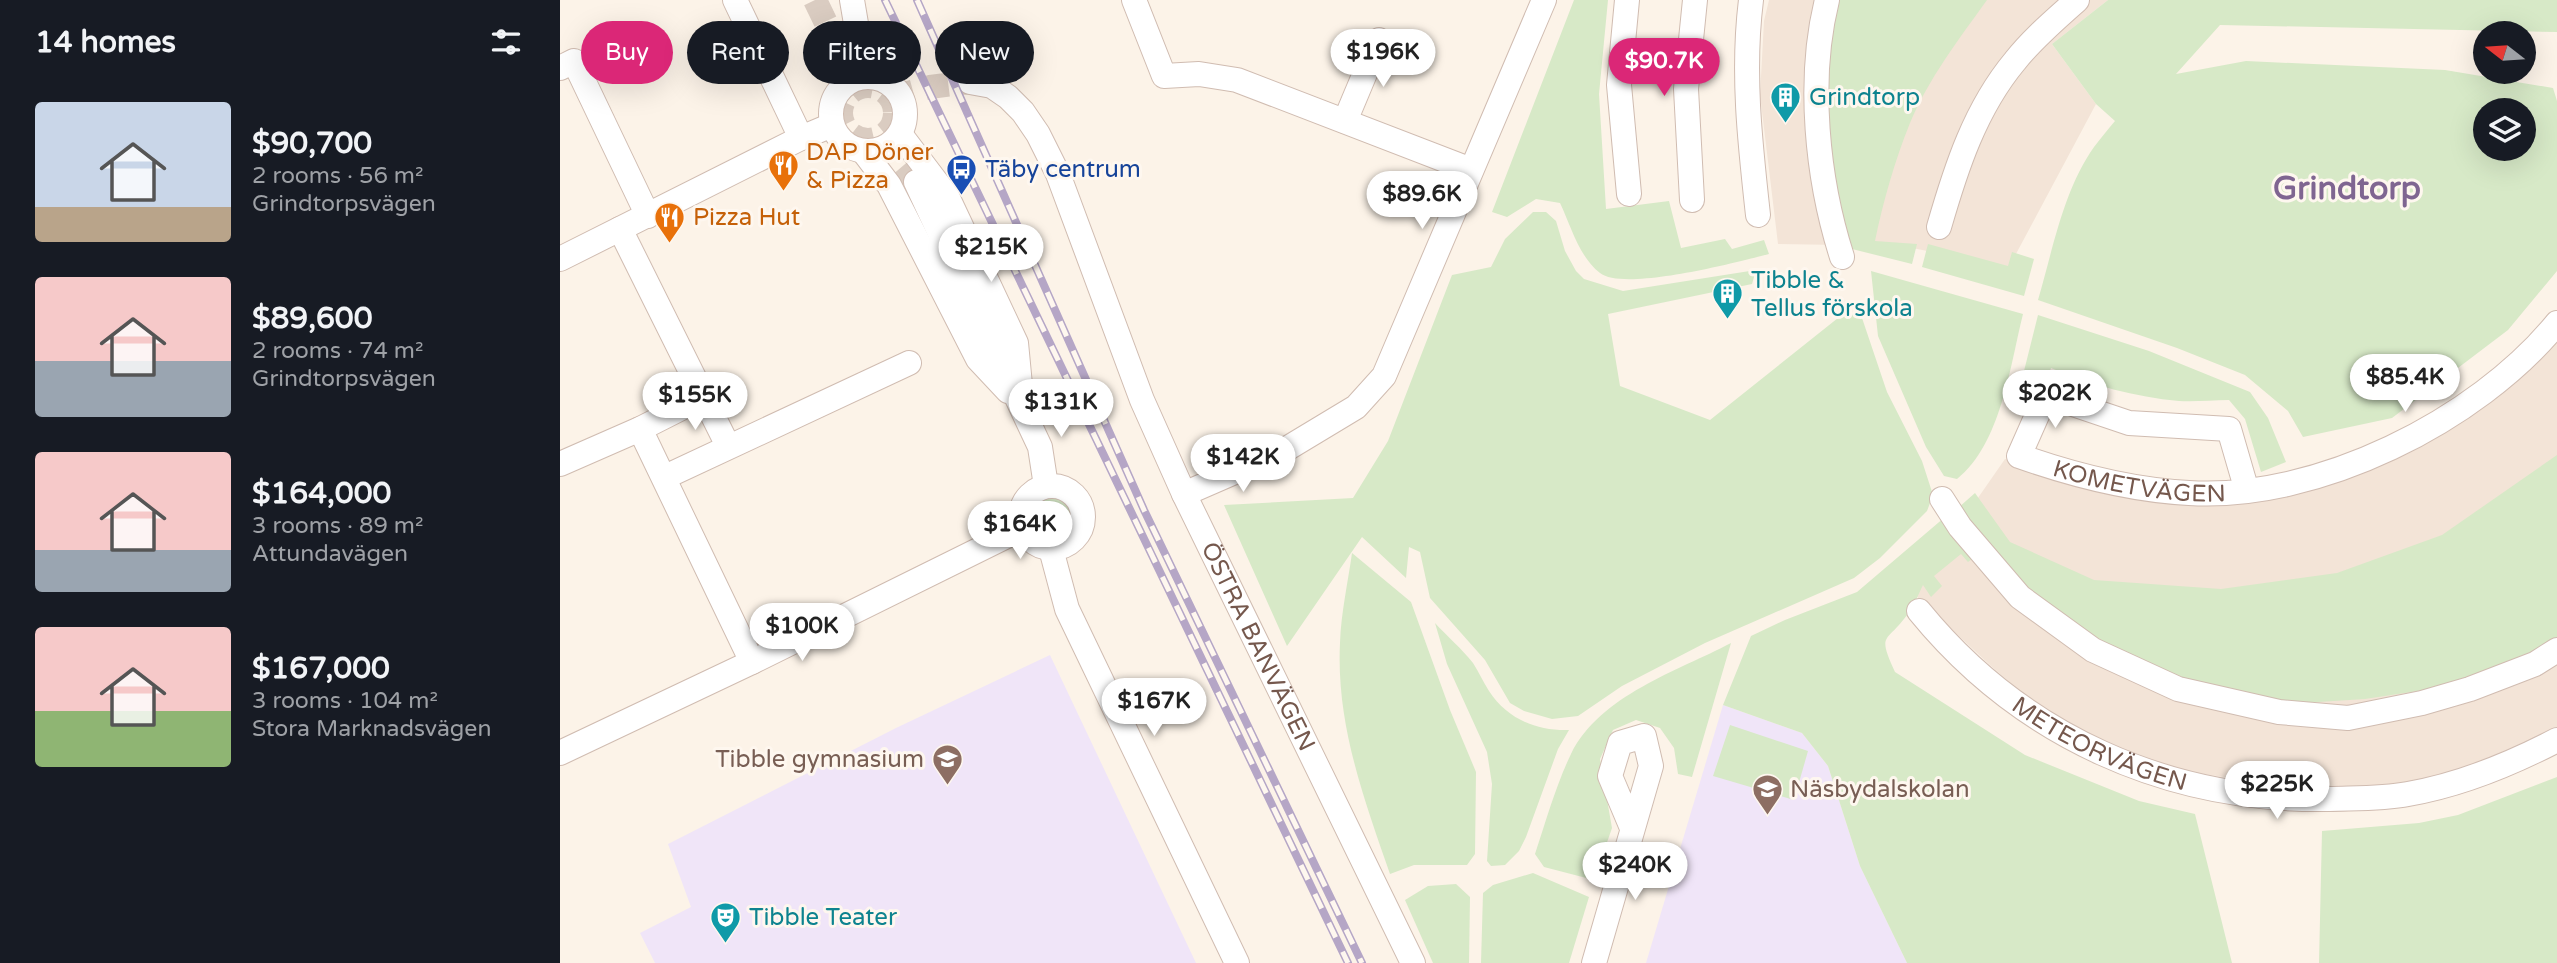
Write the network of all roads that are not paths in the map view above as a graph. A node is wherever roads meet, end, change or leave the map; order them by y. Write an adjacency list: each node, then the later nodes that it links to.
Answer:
1 (736, 0): 19 (street)
2 (852, 0): 10 (street)
3 (1134, 0): 16 (street)
4 (1544, 0): 21 (street)
5 (1627, 0): 23 (street)
6 (1695, 0): 24 (street)
7 (1751, 0): 25 (street)
8 (1827, 0): 29 (street)
9 (2077, 0): 27 (street)
10 (856, 21)
11 (1379, 40): 16 (street)
12 (560, 68): 26 (street)
13 (848, 84): 17 (street)
14 (889, 84): 18 (street)
15 (981, 84): 41 (street, ÖSTRA BANVÄGEN)
16 (1345, 121): 21 (street)
17 (832, 125): 19 (street); 20 (street)
18 (900, 134): 20 (street); 34 (street)
19 (801, 138): 26 (street)
20 (863, 151): 34 (street)
21 (1471, 170): 41 (street)
22 (916, 182): 34 (street)
23 (1629, 194)
24 (1692, 200)
25 (1758, 215)
26 (648, 216): 28 (street)
27 (1939, 227)
28 (620, 229): 30 (street); 33 (street)
29 (1842, 257)
30 (560, 259)
31 (2557, 323): 40 (street, KOMETVÄGEN)
32 (909, 363): 36 (street)
33 (703, 397): 35 (street); 36 (street)
34 (1023, 407): 39 (street)
35 (640, 429): 37 (street); 38 (street)
36 (728, 446): 38 (street)
37 (560, 464)
38 (665, 477): 47 (street)
39 (1046, 486): 43 (street); 44 (street)
40 (2247, 491): 40 (street, KOMETVÄGEN)
41 (1184, 494): 52 (street, ÖSTRA BANVÄGEN)
42 (1942, 499): 46 (street)
43 (1023, 528): 44 (street); 47 (street)
44 (1051, 549): 51 (street)
45 (1919, 611): 48 (street, METEORVÄGEN)
46 (2557, 650)
47 (752, 662): 49 (street)
48 (2557, 740)
49 (560, 753)
50 (1632, 828): 53 (street)
51 (1237, 963)
52 (1413, 963)
53 (1594, 963)

